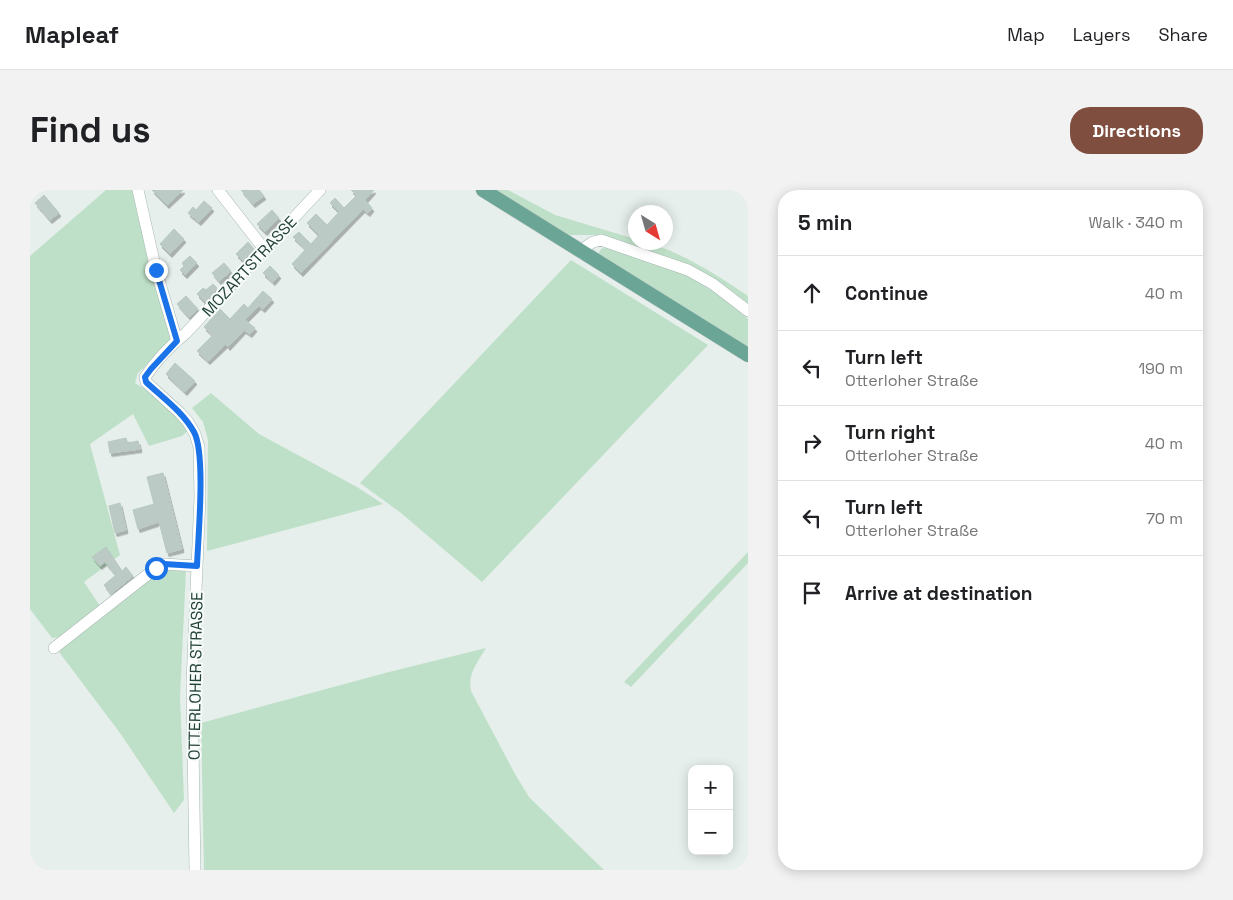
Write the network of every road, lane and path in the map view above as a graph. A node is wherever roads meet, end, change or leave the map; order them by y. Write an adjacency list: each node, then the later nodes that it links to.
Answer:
1 (138, 190): 8 (street)
2 (218, 190): 5 (street)
3 (320, 190): 5 (street, MOZARTSTRASSE)
4 (483, 190): 6 (main road)
5 (264, 249): 8 (street, MOZARTSTRASSE)
6 (582, 254): 7 (street); 9 (main road)
7 (748, 311)
8 (177, 341): 10 (street, OTTERLOHER STRASSE)
9 (748, 356)
10 (197, 566): 11 (street); 12 (street, OTTERLOHER STRASSE)
11 (54, 648)
12 (196, 870)

